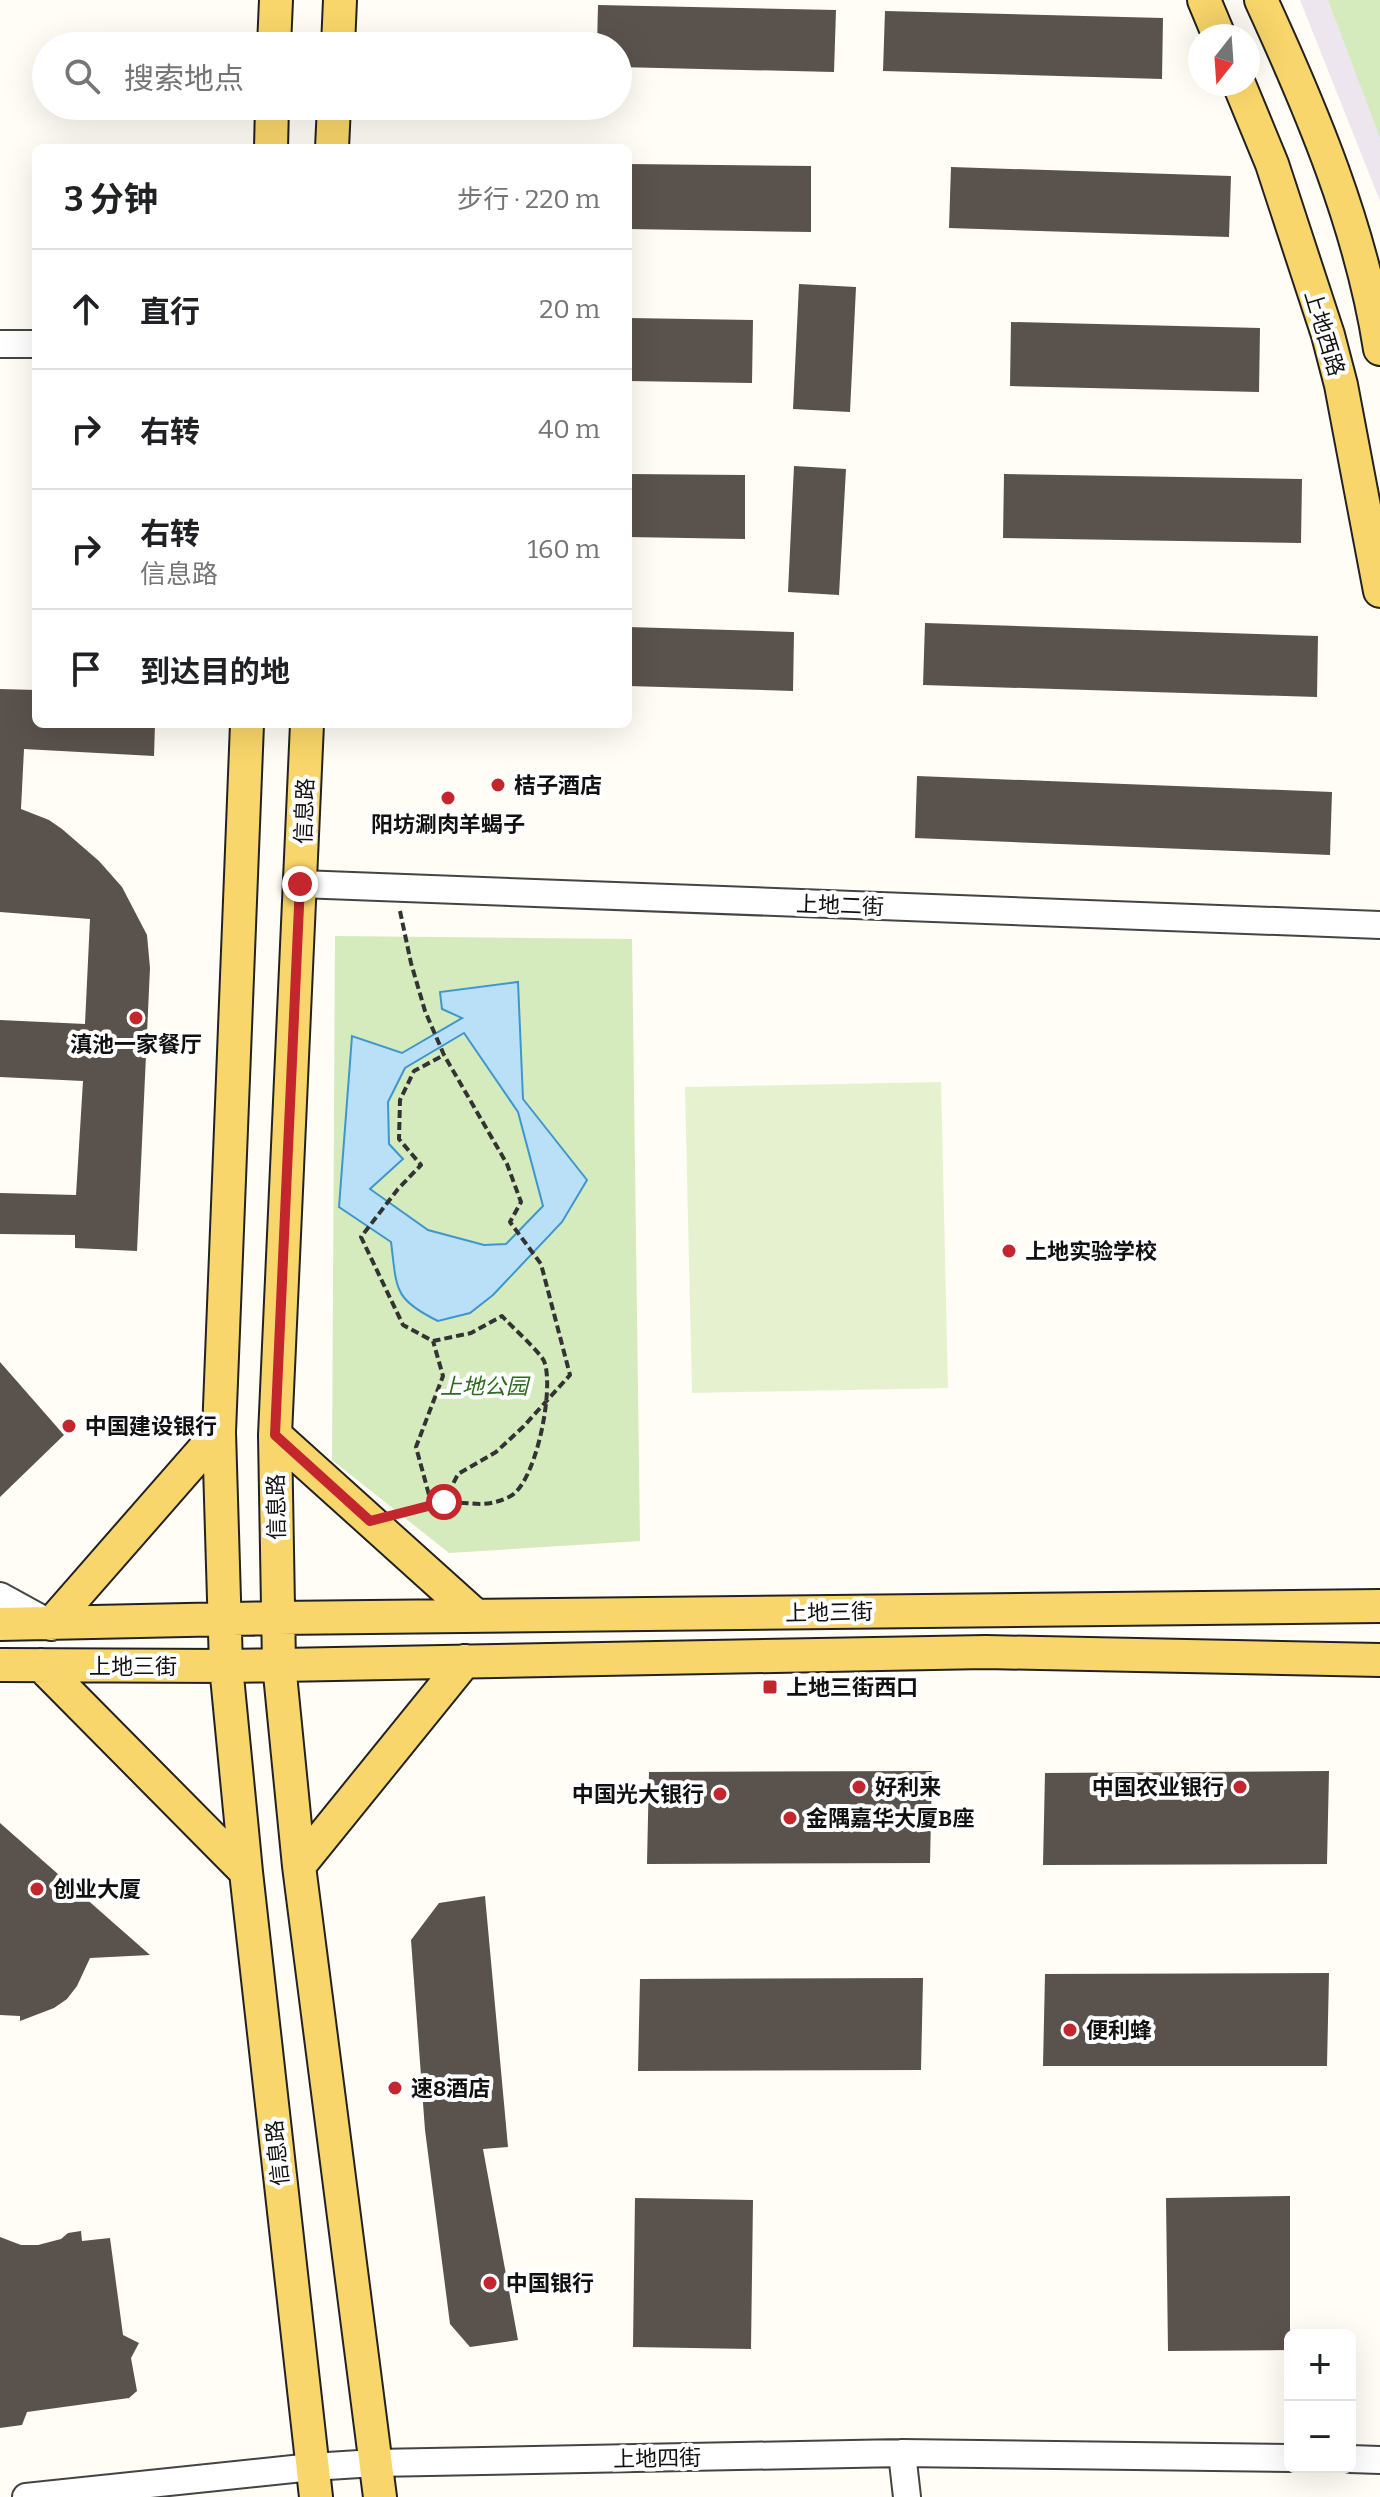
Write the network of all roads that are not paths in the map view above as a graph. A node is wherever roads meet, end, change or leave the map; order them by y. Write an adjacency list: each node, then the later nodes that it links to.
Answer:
1 (276, 0): 6 (main road)
2 (340, 0): 7 (main road)
3 (1204, 0): 5 (main road)
4 (1261, 0): 15 (main road)
5 (1214, 24)
6 (275, 32)
7 (339, 32)
8 (1244, 96): 16 (main road, 上地西路)
9 (272, 120): 11 (main road)
10 (333, 120): 12 (main road)
11 (271, 144)
12 (332, 144)
13 (0, 344): 14 (street)
14 (32, 344)
15 (1380, 349)
16 (1380, 591)
17 (247, 728): 21 (main road)
18 (307, 728): 19 (main road, 信息路)
19 (300, 884): 20 (street, 上地二街); 22 (main road, 信息路)
20 (1380, 925)
21 (219, 1432): 27 (main road, 信息路); 29 (main road)
22 (275, 1435): 25 (main road); 26 (main road, 信息路)
23 (0, 1596): 29 (street)
24 (1380, 1606): 25 (main road, 上地三街)
25 (476, 1616): 26 (main road, 上地三街)
26 (277, 1618): 27 (main road, 上地三街); 32 (main road, 信息路)
27 (224, 1620): 29 (main road, 上地三街); 35 (main road, 信息路)
28 (0, 1624): 29 (main road)
29 (51, 1624)
30 (1380, 1660): 31 (main road, 上地三街)
31 (465, 1661): 32 (main road, 上地三街); 37 (main road)
32 (279, 1664): 35 (main road, 上地三街); 37 (main road, 信息路)
33 (0, 1665): 34 (main road, 上地三街)
34 (41, 1665): 35 (main road, 上地三街); 36 (street, 上地三街); 38 (main road)
35 (226, 1666): 38 (main road, 信息路)
36 (0, 1684)
37 (299, 1866): 43 (main road)
38 (246, 1872): 44 (main road, 信息路)
39 (902, 2453): 40 (street, 上地四街); 43 (street, 上地四街); 47 (street)
40 (1284, 2458)
41 (1356, 2459): 42 (street)
42 (1380, 2460)
43 (375, 2463): 44 (street, 上地四街); 46 (main road)
44 (314, 2482): 45 (street, 上地四街)
45 (26, 2497)
46 (380, 2497)
47 (907, 2497)

